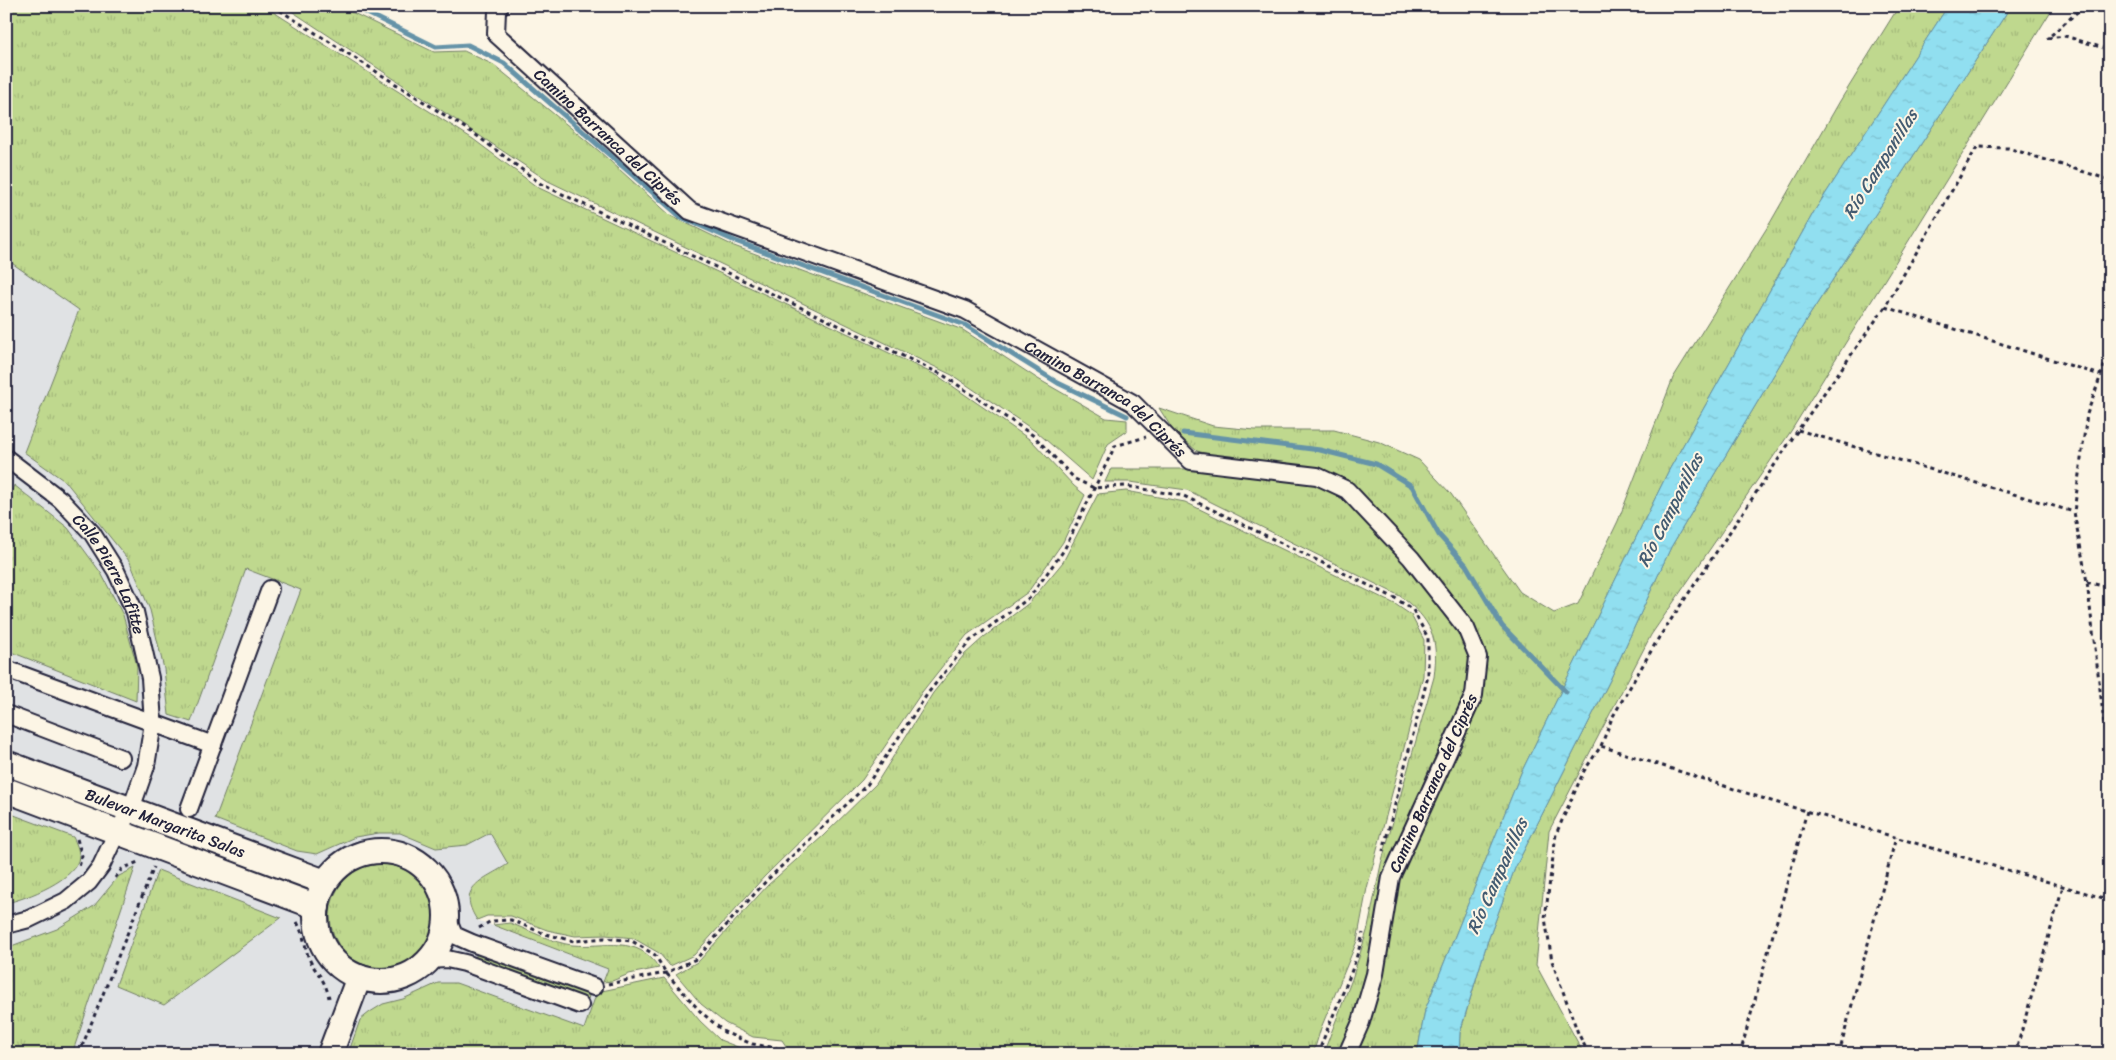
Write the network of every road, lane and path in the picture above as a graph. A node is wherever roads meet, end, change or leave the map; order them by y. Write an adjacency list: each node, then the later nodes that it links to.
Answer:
1 (273, 6): 13 (path)
2 (500, 6): 11 (street, Camino Barranca del Ciprés)
3 (2084, 6): 4 (path)
4 (2110, 50)
5 (2110, 180): 6 (path)
6 (1885, 306): 8 (path); 10 (path)
7 (2110, 350): 8 (path)
8 (2101, 375): 9 (path); 14 (path)
9 (2110, 378)
10 (1798, 430): 14 (path); 22 (path)
11 (1161, 433): 13 (path); 56 (street, Camino Barranca del Ciprés)
12 (6, 458): 20 (street, Calle Pierre Lafitte)
13 (1094, 488): 33 (path); 47 (path)
14 (2074, 512): 15 (path)
15 (2087, 582): 16 (path); 25 (path)
16 (2110, 588)
17 (270, 590): 21 (street)
18 (6, 669): 20 (street)
19 (6, 714): 23 (street)
20 (153, 723): 21 (street); 27 (street, Calle Pierre Lafitte)
21 (213, 745): 28 (street)
22 (1601, 746): 29 (path); 57 (path)
23 (121, 758)
24 (6, 763): 27 (street, Bulevar Margarita Salas)
25 (2110, 772)
26 (6, 790): 30 (street, Bulevar Margarita Salas)
27 (131, 809): 30 (street, Calle Pierre Lafitte); 37 (street, Bulevar Margarita Salas)
28 (189, 809)
29 (1807, 811): 32 (path); 58 (path)
30 (118, 832): 36 (street, Calle Pierre Lafitte); 40 (street, Bulevar Margarita Salas)
31 (76, 837): 36 (path)
32 (1896, 838): 38 (path); 59 (path)
33 (1382, 855)
34 (140, 862): 36 (path)
35 (147, 862): 53 (path)
36 (89, 882): 43 (street, Calle Pierre Lafitte)
37 (325, 882): 40 (street); 41 (street)
38 (2064, 886): 39 (path); 60 (path)
39 (2110, 900)
40 (317, 907): 48 (street)
41 (444, 913): 46 (street); 49 (street)
42 (295, 919): 50 (path)
43 (6, 925)
44 (1364, 929): 55 (path)
45 (477, 930): 47 (path)
46 (426, 960): 48 (street); 51 (street)
47 (666, 973): 49 (path); 52 (path)
48 (359, 977): 54 (street)
49 (594, 987)
50 (330, 1003)
51 (580, 1005)
52 (776, 1048)
53 (79, 1054)
54 (330, 1054)
55 (1318, 1054)
56 (1347, 1054)
57 (1589, 1054)
58 (1740, 1054)
59 (1839, 1054)
60 (2016, 1054)

